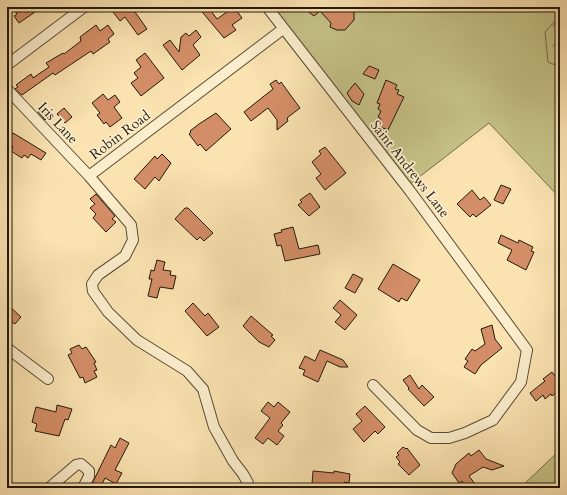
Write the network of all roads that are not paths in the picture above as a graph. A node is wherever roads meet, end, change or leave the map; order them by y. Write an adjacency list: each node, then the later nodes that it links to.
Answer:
1 (84, 7): 4 (street)
2 (267, 7): 3 (street, Saint Andrews Lane)
3 (283, 29): 6 (street, Robin Road); 9 (street, Saint Andrews Lane)
4 (7, 65)
5 (7, 89): 6 (street, Iris Lane)
6 (89, 176): 12 (street, Robin Road)
7 (7, 348): 8 (street)
8 (48, 378)
9 (373, 385)
10 (54, 487): 11 (street)
11 (83, 488)
12 (247, 488)

